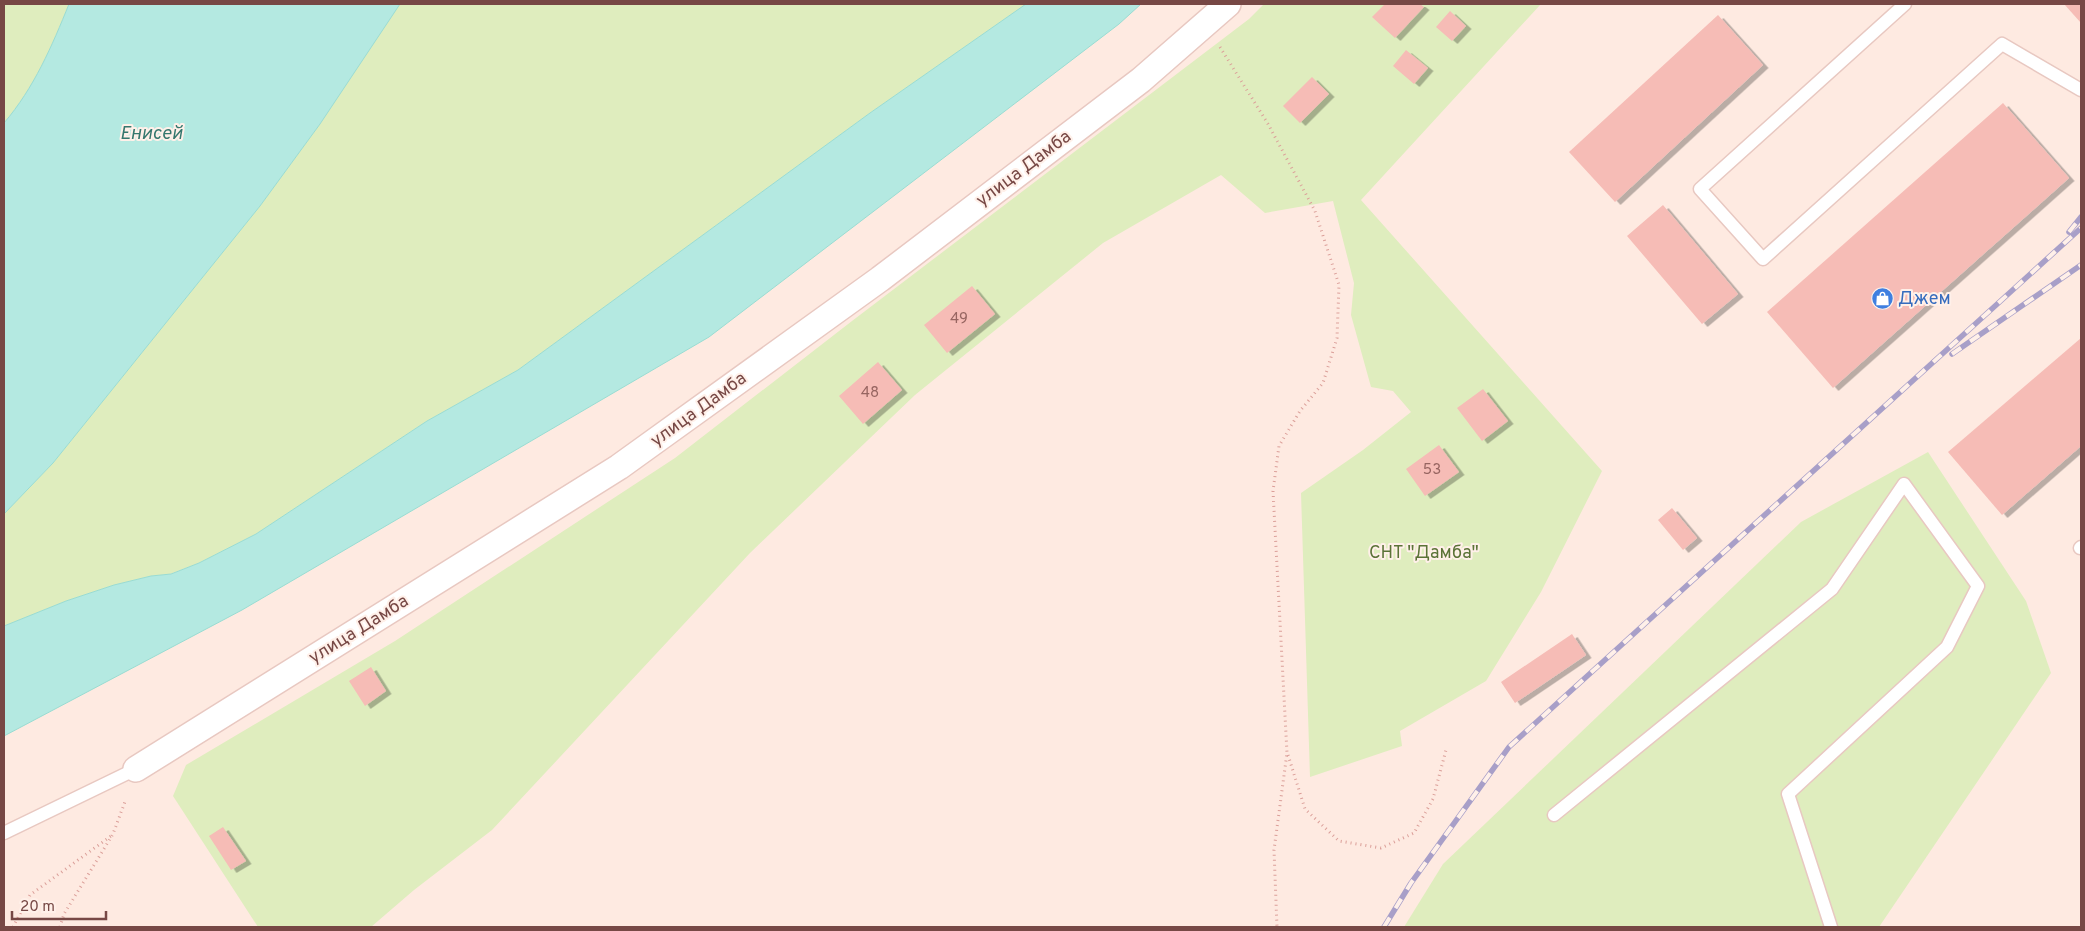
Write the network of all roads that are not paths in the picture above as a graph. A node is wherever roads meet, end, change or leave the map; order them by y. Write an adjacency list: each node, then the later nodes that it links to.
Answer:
1 (1228, 4): 4 (street, улица Дамба)
2 (1905, 4): 3 (lane)
3 (2081, 90)
4 (136, 769): 6 (lane)
5 (1554, 815): 7 (lane)
6 (4, 833)
7 (1831, 927)

